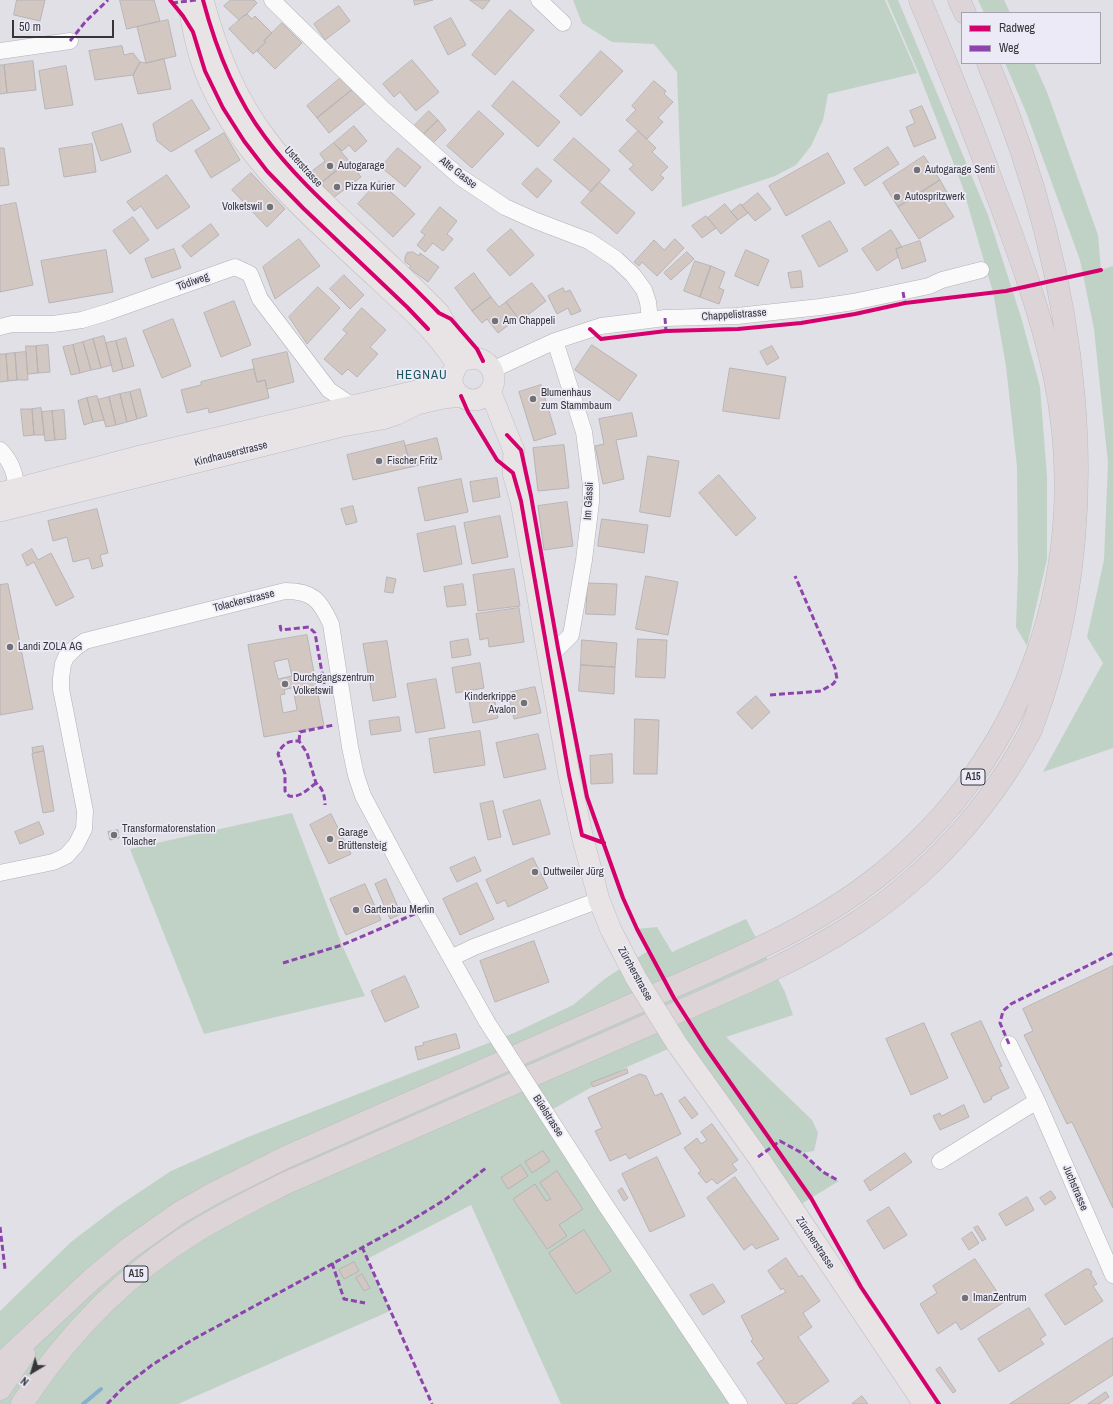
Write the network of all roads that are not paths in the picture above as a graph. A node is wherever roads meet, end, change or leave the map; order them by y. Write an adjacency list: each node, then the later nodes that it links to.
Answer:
1 (188, 0): 16 (main road)
2 (203, 0): 16 (main road, Usterstrasse)
3 (272, 0): 13 (street, Alte Gasse)
4 (539, 0): 8 (street)
5 (920, 0): 31 (highway, A15)
6 (959, 0): 7 (highway)
7 (965, 12)
8 (563, 23)
9 (70, 42): 10 (street)
10 (0, 51)
11 (988, 64): 34 (highway, A15)
12 (981, 270): 13 (street, Chappelistrasse)
13 (650, 320): 15 (street, Chappelistrasse)
14 (0, 327): 18 (street, Tödiweg)
15 (554, 341): 17 (street, Chappelistrasse); 23 (street, Im Gässli)
16 (460, 366): 17 (main road); 17 (main road); 19 (main road, Kindhauserstrasse)
17 (479, 389): 22 (main road, Kindhauserstrasse); 23 (main road, Zürcherstrasse)
18 (329, 390): 19 (street, Tödiweg); 20 (street)
19 (354, 407): 20 (main road, Kindhauserstrasse)
20 (315, 416): 22 (main road, Kindhauserstrasse)
21 (0, 450): 22 (street)
22 (6, 500)
23 (549, 657): 25 (main road, Zürcherstrasse)
24 (0, 873): 26 (street, Tolackerstrasse)
25 (599, 900): 26 (street); 36 (main road, Zürcherstrasse, bridge)
26 (451, 958): 35 (street, Büelstrasse, bridge)
27 (1009, 1044): 28 (street, Juchstrasse)
28 (1037, 1101): 29 (street); 30 (street, Juchstrasse)
29 (940, 1161)
30 (1113, 1275)
31 (92, 1279): 32 (highway); 33 (highway, A15)
32 (0, 1365)
33 (0, 1389)
34 (22, 1404)
35 (739, 1404)
36 (924, 1404)

